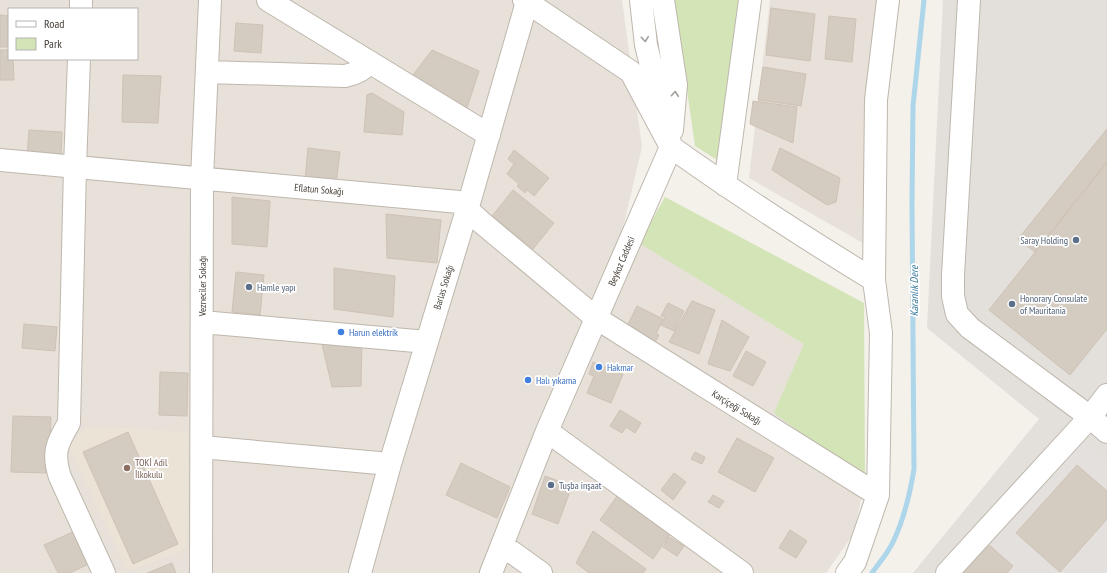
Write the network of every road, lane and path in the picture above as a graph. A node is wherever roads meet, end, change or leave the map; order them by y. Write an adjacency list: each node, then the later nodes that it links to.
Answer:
1 (210, 0): 11 (street, Vezneciler Sokağı)
2 (268, 0): 10 (street)
3 (641, 0): 13 (street, one-way to 13)
4 (663, 0): 13 (street, Beykoz Caddesi, one-way to 4)
5 (750, 0): 17 (street)
6 (888, 0): 19 (street)
7 (969, 0): 24 (street)
8 (526, 1): 12 (street, Barlas Sokağı); 13 (street)
9 (79, 60): 15 (street)
10 (370, 62): 11 (street); 12 (street)
11 (207, 72): 16 (street, Vezneciler Sokağı)
12 (489, 135): 18 (street, Barlas Sokağı)
13 (671, 147): 17 (street); 20 (street, Beykoz Caddesi)
14 (0, 160): 15 (street, Eflatun Sokağı)
15 (75, 167): 16 (street, Eflatun Sokağı); 31 (street)
16 (202, 178): 18 (street, Eflatun Sokağı); 21 (street, Vezneciler Sokağı)
17 (725, 186): 19 (street)
18 (467, 210): 20 (street, Eflatun Sokağı); 22 (street, Barlas Sokağı)
19 (874, 280): 29 (street)
20 (596, 318): 25 (street, Beykoz Caddesi); 29 (street, Karçiçeği Sokağı)
21 (202, 322): 22 (street); 27 (street, Vezneciler Sokağı)
22 (427, 342): 28 (street, Barlas Sokağı)
23 (1107, 395): 24 (street)
24 (1090, 417): 26 (street); 38 (street)
25 (547, 431): 30 (street, Beykoz Caddesi); 36 (street)
26 (1107, 432)
27 (202, 447): 28 (street); 32 (street, Vezneciler Sokağı)
28 (390, 464): 33 (street, Barlas Sokağı)
29 (878, 495): 37 (street)
30 (502, 545): 34 (street, Beykoz Caddesi); 35 (street)
31 (104, 573)
32 (201, 573)
33 (360, 573)
34 (491, 573)
35 (541, 573)
36 (742, 573)
37 (847, 573)
38 (947, 573)

